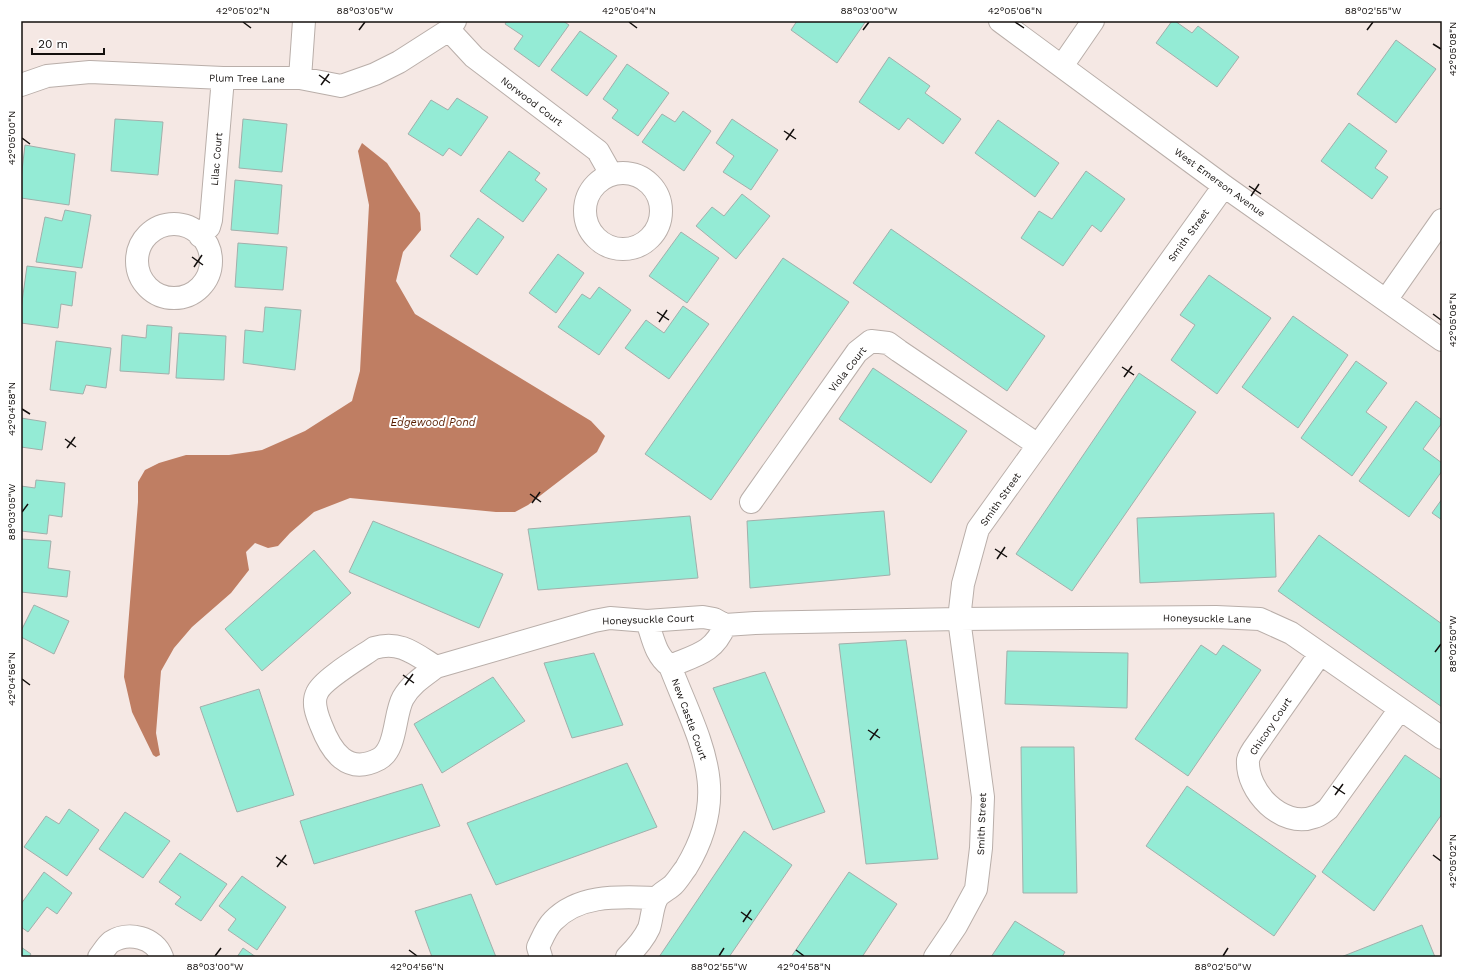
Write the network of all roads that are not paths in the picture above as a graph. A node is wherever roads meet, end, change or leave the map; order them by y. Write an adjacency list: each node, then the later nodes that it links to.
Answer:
1 (304, 21): 7 (street)
2 (1000, 21): 5 (street, West Emerson Avenue)
3 (1094, 21): 5 (street)
4 (452, 25): 7 (street, Plum Tree Lane); 9 (street, Norwood Court)
5 (1062, 66): 10 (street, West Emerson Avenue)
6 (223, 78): 7 (street, Plum Tree Lane); 8 (street, Plum Tree Lane); 12 (street, Lilac Court)
7 (300, 78)
8 (21, 85)
9 (611, 174)
10 (1224, 186): 13 (street, West Emerson Avenue); 15 (street, Smith Street)
11 (1442, 220): 13 (street)
12 (200, 236)
13 (1386, 300): 14 (street, West Emerson Avenue)
14 (1442, 340)
15 (1038, 445): 16 (street, Viola Court); 17 (street, Smith Street)
16 (751, 502)
17 (959, 618): 19 (street, Honeysuckle Court); 20 (street, Honeysuckle Lane); 30 (street, Smith Street)
18 (647, 621): 19 (street, Honeysuckle Court); 21 (street, Honeysuckle Court); 22 (street)
19 (725, 625): 22 (street, New Castle Court)
20 (1320, 654): 23 (street, Honeysuckle Lane); 23 (street, Chicory Court)
21 (436, 666): 21 (street, Honeysuckle Court)
22 (670, 666): 25 (street, New Castle Court)
23 (1400, 709): 24 (street, Honeysuckle Lane)
24 (1442, 738)
25 (657, 898): 28 (street); 29 (street)
26 (100, 957): 27 (street)
27 (162, 957)
28 (541, 957)
29 (627, 957)
30 (935, 957)

